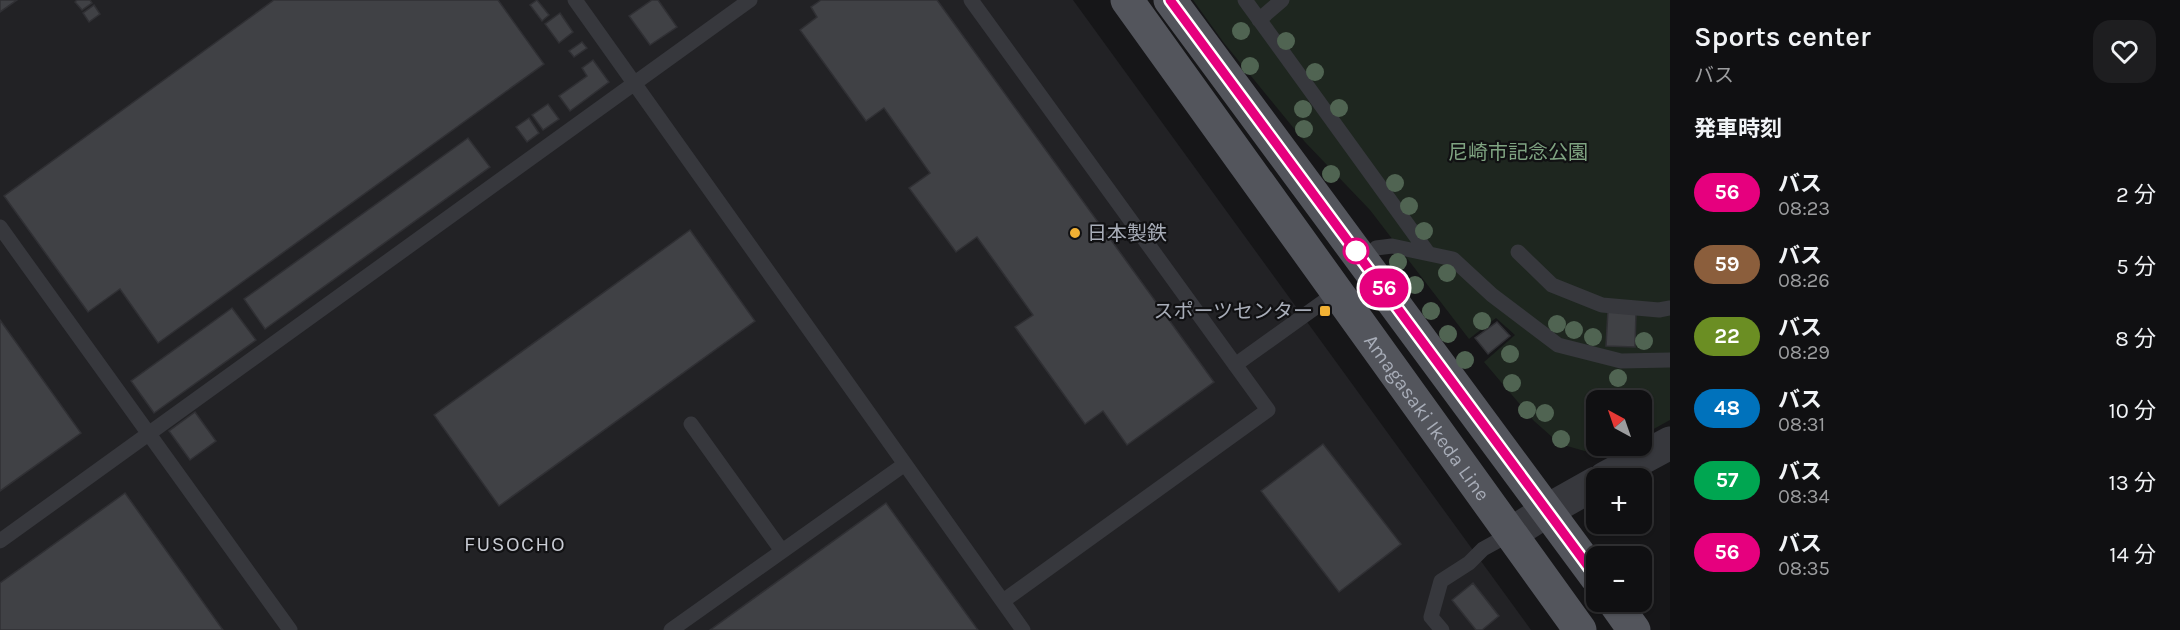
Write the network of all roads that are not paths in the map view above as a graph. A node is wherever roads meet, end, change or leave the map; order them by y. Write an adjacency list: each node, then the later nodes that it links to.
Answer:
1 (575, 0): 9 (lane)
2 (750, 0): 9 (lane)
3 (971, 0): 17 (lane)
4 (1127, 0): 14 (main road, Amagasaki Ikeda Line)
5 (1170, 0): 24 (main road, Amagasaki Ikeda Line)
6 (1245, 0): 8 (lane)
7 (1282, 0): 8 (lane)
8 (1259, 20): 13 (lane)
9 (634, 83): 19 (lane); 21 (lane)
10 (0, 227): 19 (lane)
11 (1376, 248): 13 (lane)
12 (1518, 252): 15 (lane)
13 (1428, 253): 16 (lane)
14 (1337, 292): 17 (lane); 25 (main road, Amagasaki Ikeda Line)
15 (1670, 308)
16 (1670, 360)
17 (1235, 365): 29 (lane)
18 (691, 424): 27 (lane)
19 (149, 434): 26 (lane); 31 (lane)
20 (1670, 443): 22 (street)
21 (905, 464): 27 (lane); 29 (lane)
22 (1624, 468)
23 (1586, 489): 24 (street)
24 (1548, 510): 25 (street); 28 (main road, Amagasaki Ikeda Line)
25 (1512, 533): 34 (lane); 35 (main road, Amagasaki Ikeda Line)
26 (0, 541)
27 (782, 552): 32 (lane)
28 (1586, 563)
29 (1003, 601): 33 (lane)
30 (1621, 612): 36 (main road)
31 (290, 630)
32 (671, 630)
33 (1023, 630)
34 (1442, 630)
35 (1580, 630)
36 (1634, 630)

